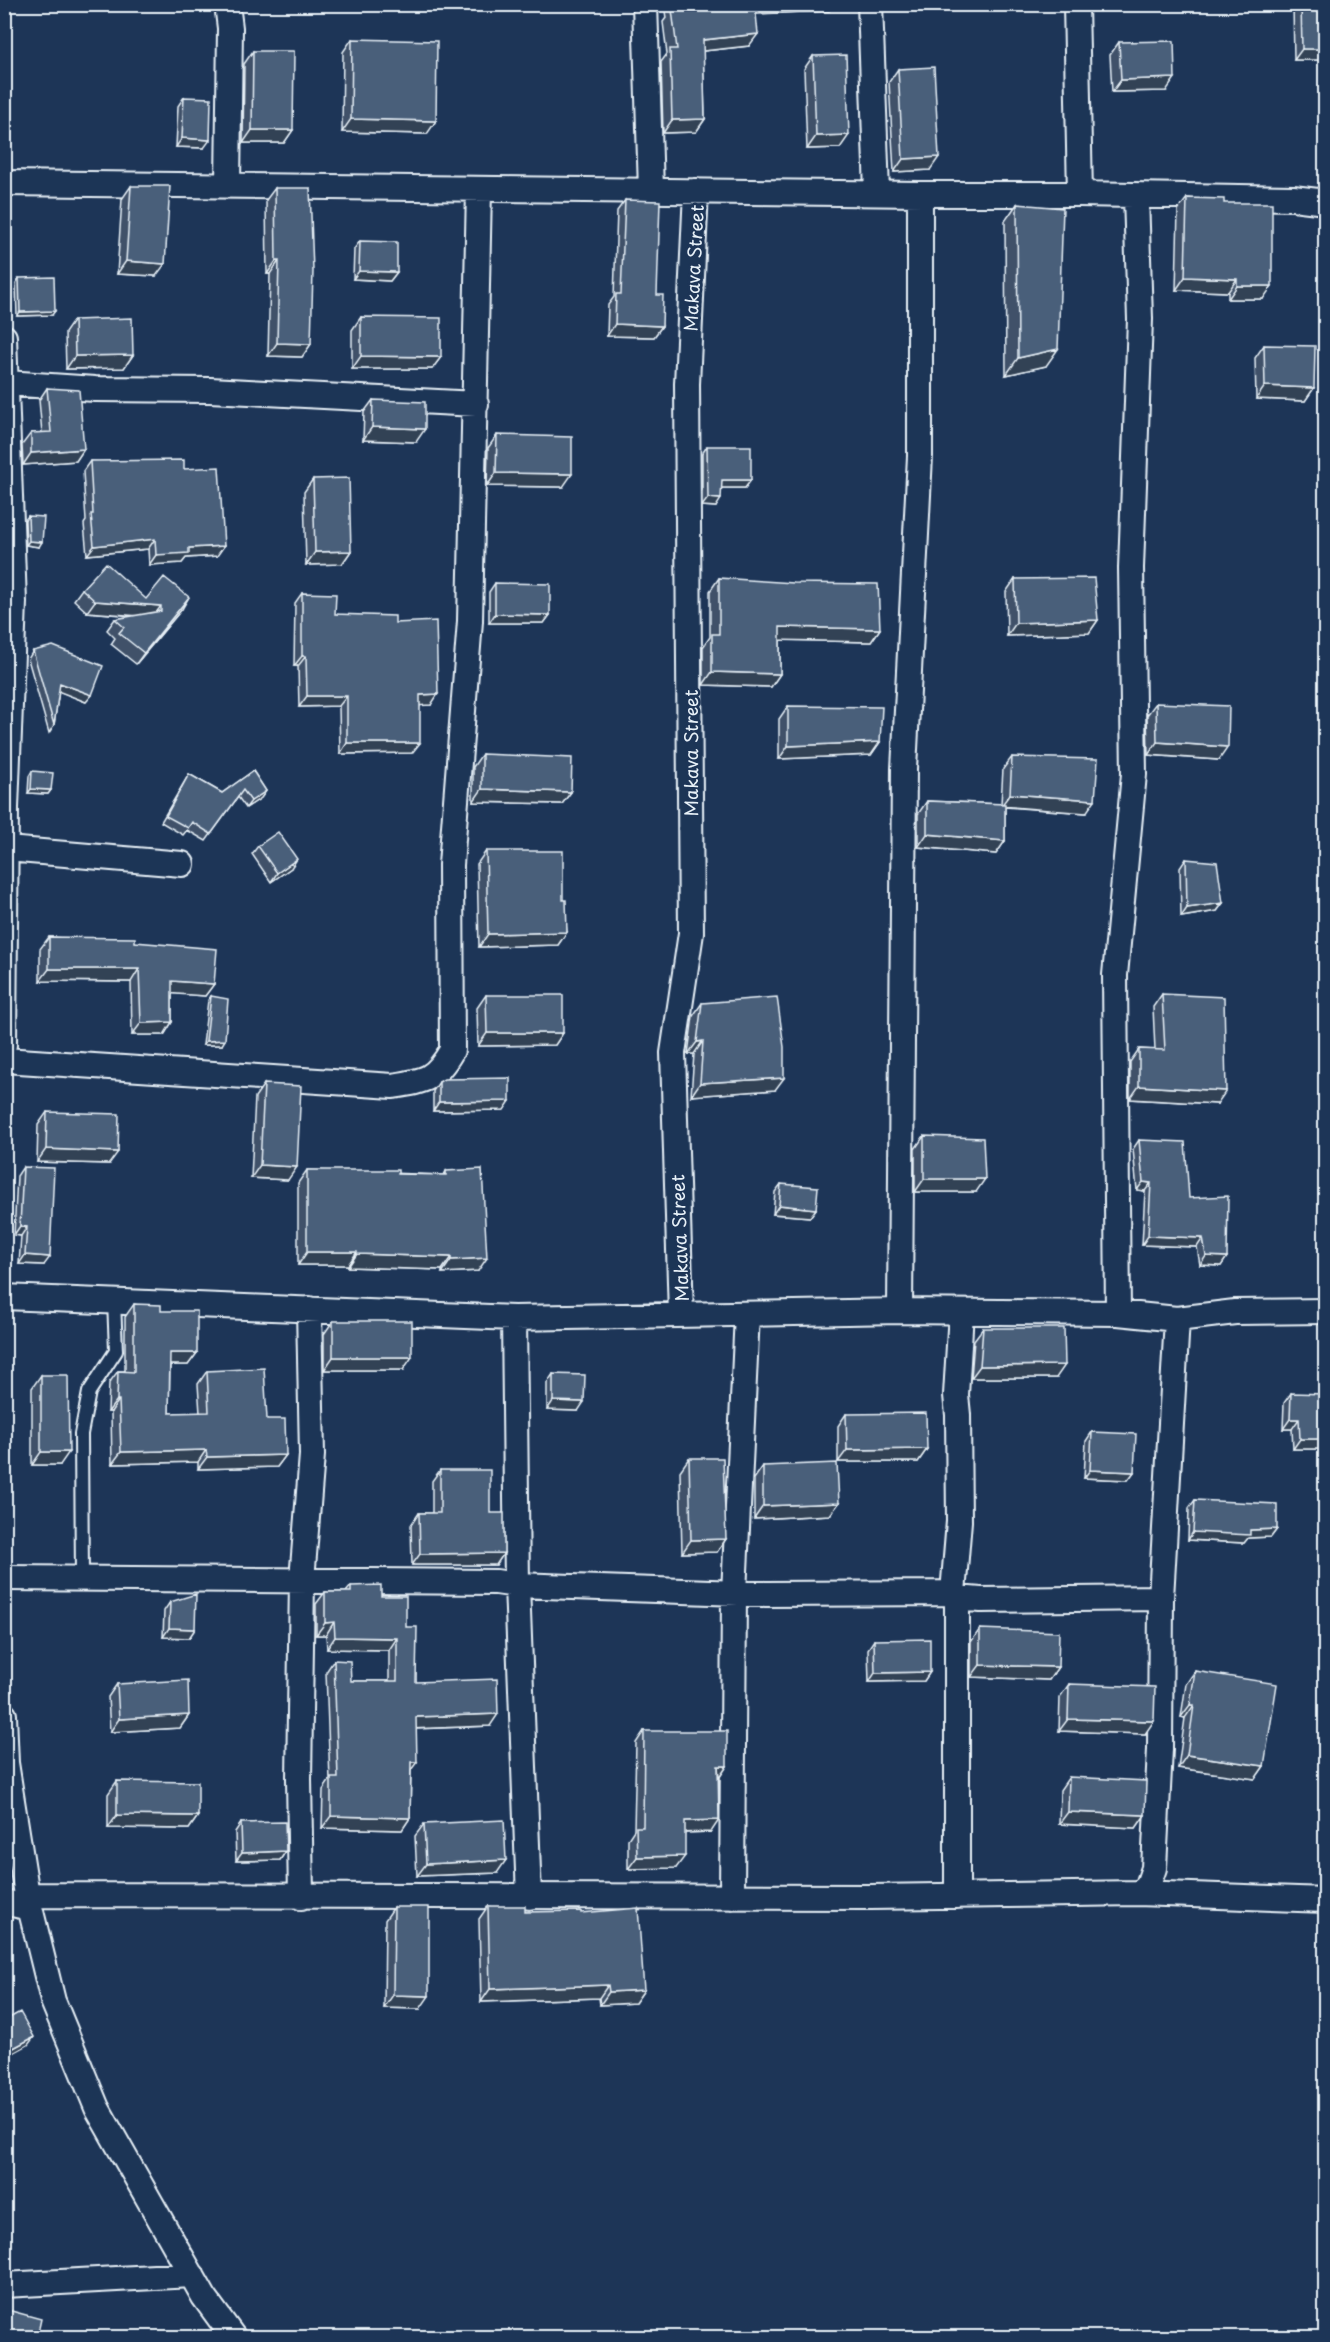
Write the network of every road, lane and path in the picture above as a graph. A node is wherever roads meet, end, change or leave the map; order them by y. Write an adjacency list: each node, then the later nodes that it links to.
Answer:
1 (227, 4): 6 (street)
2 (645, 4): 8 (street)
3 (870, 4): 10 (street)
4 (1076, 4): 12 (street)
5 (4, 183): 6 (street)
6 (228, 185): 7 (street)
7 (479, 189): 8 (street); 17 (street)
8 (651, 190): 9 (street)
9 (696, 191): 10 (street); 32 (street, Makava Street)
10 (877, 192): 11 (street)
11 (920, 194): 12 (street); 27 (street)
12 (1080, 194): 13 (street)
13 (1136, 196): 14 (street); 30 (street)
14 (1326, 202)
15 (4, 337): 16 (street)
16 (6, 383): 17 (street); 18 (street)
17 (476, 404): 23 (street)
18 (9, 601): 19 (street)
19 (5, 808): 20 (street)
20 (7, 849): 21 (street); 22 (street)
21 (182, 864)
22 (4, 1045)
23 (4, 1060)
24 (4, 1297): 25 (street)
25 (114, 1301): 26 (street); 36 (lane)
26 (309, 1309): 33 (street); 37 (street)
27 (900, 1311): 29 (street); 31 (street)
28 (1326, 1311): 34 (street)
29 (961, 1312): 30 (street); 40 (street)
30 (1118, 1313): 34 (street)
31 (747, 1314): 32 (street); 39 (street)
32 (681, 1315): 33 (street)
33 (514, 1318): 38 (street)
34 (1177, 1319): 41 (street)
35 (4, 1578): 36 (street)
36 (82, 1578): 37 (street)
37 (302, 1580): 38 (street); 45 (street)
38 (517, 1585): 39 (street); 46 (street)
39 (734, 1593): 40 (street); 47 (street)
40 (955, 1595): 41 (street); 44 (street)
41 (1161, 1598): 43 (street)
42 (4, 1715): 49 (street)
43 (1138, 1893): 44 (street); 48 (street)
44 (957, 1896): 47 (street)
45 (300, 1897): 46 (street); 49 (street)
46 (529, 1897): 47 (street)
47 (732, 1897)
48 (1326, 1900)
49 (20, 1902): 50 (street)
50 (192, 2275): 51 (street); 52 (street)
51 (4, 2285)
52 (234, 2337)

